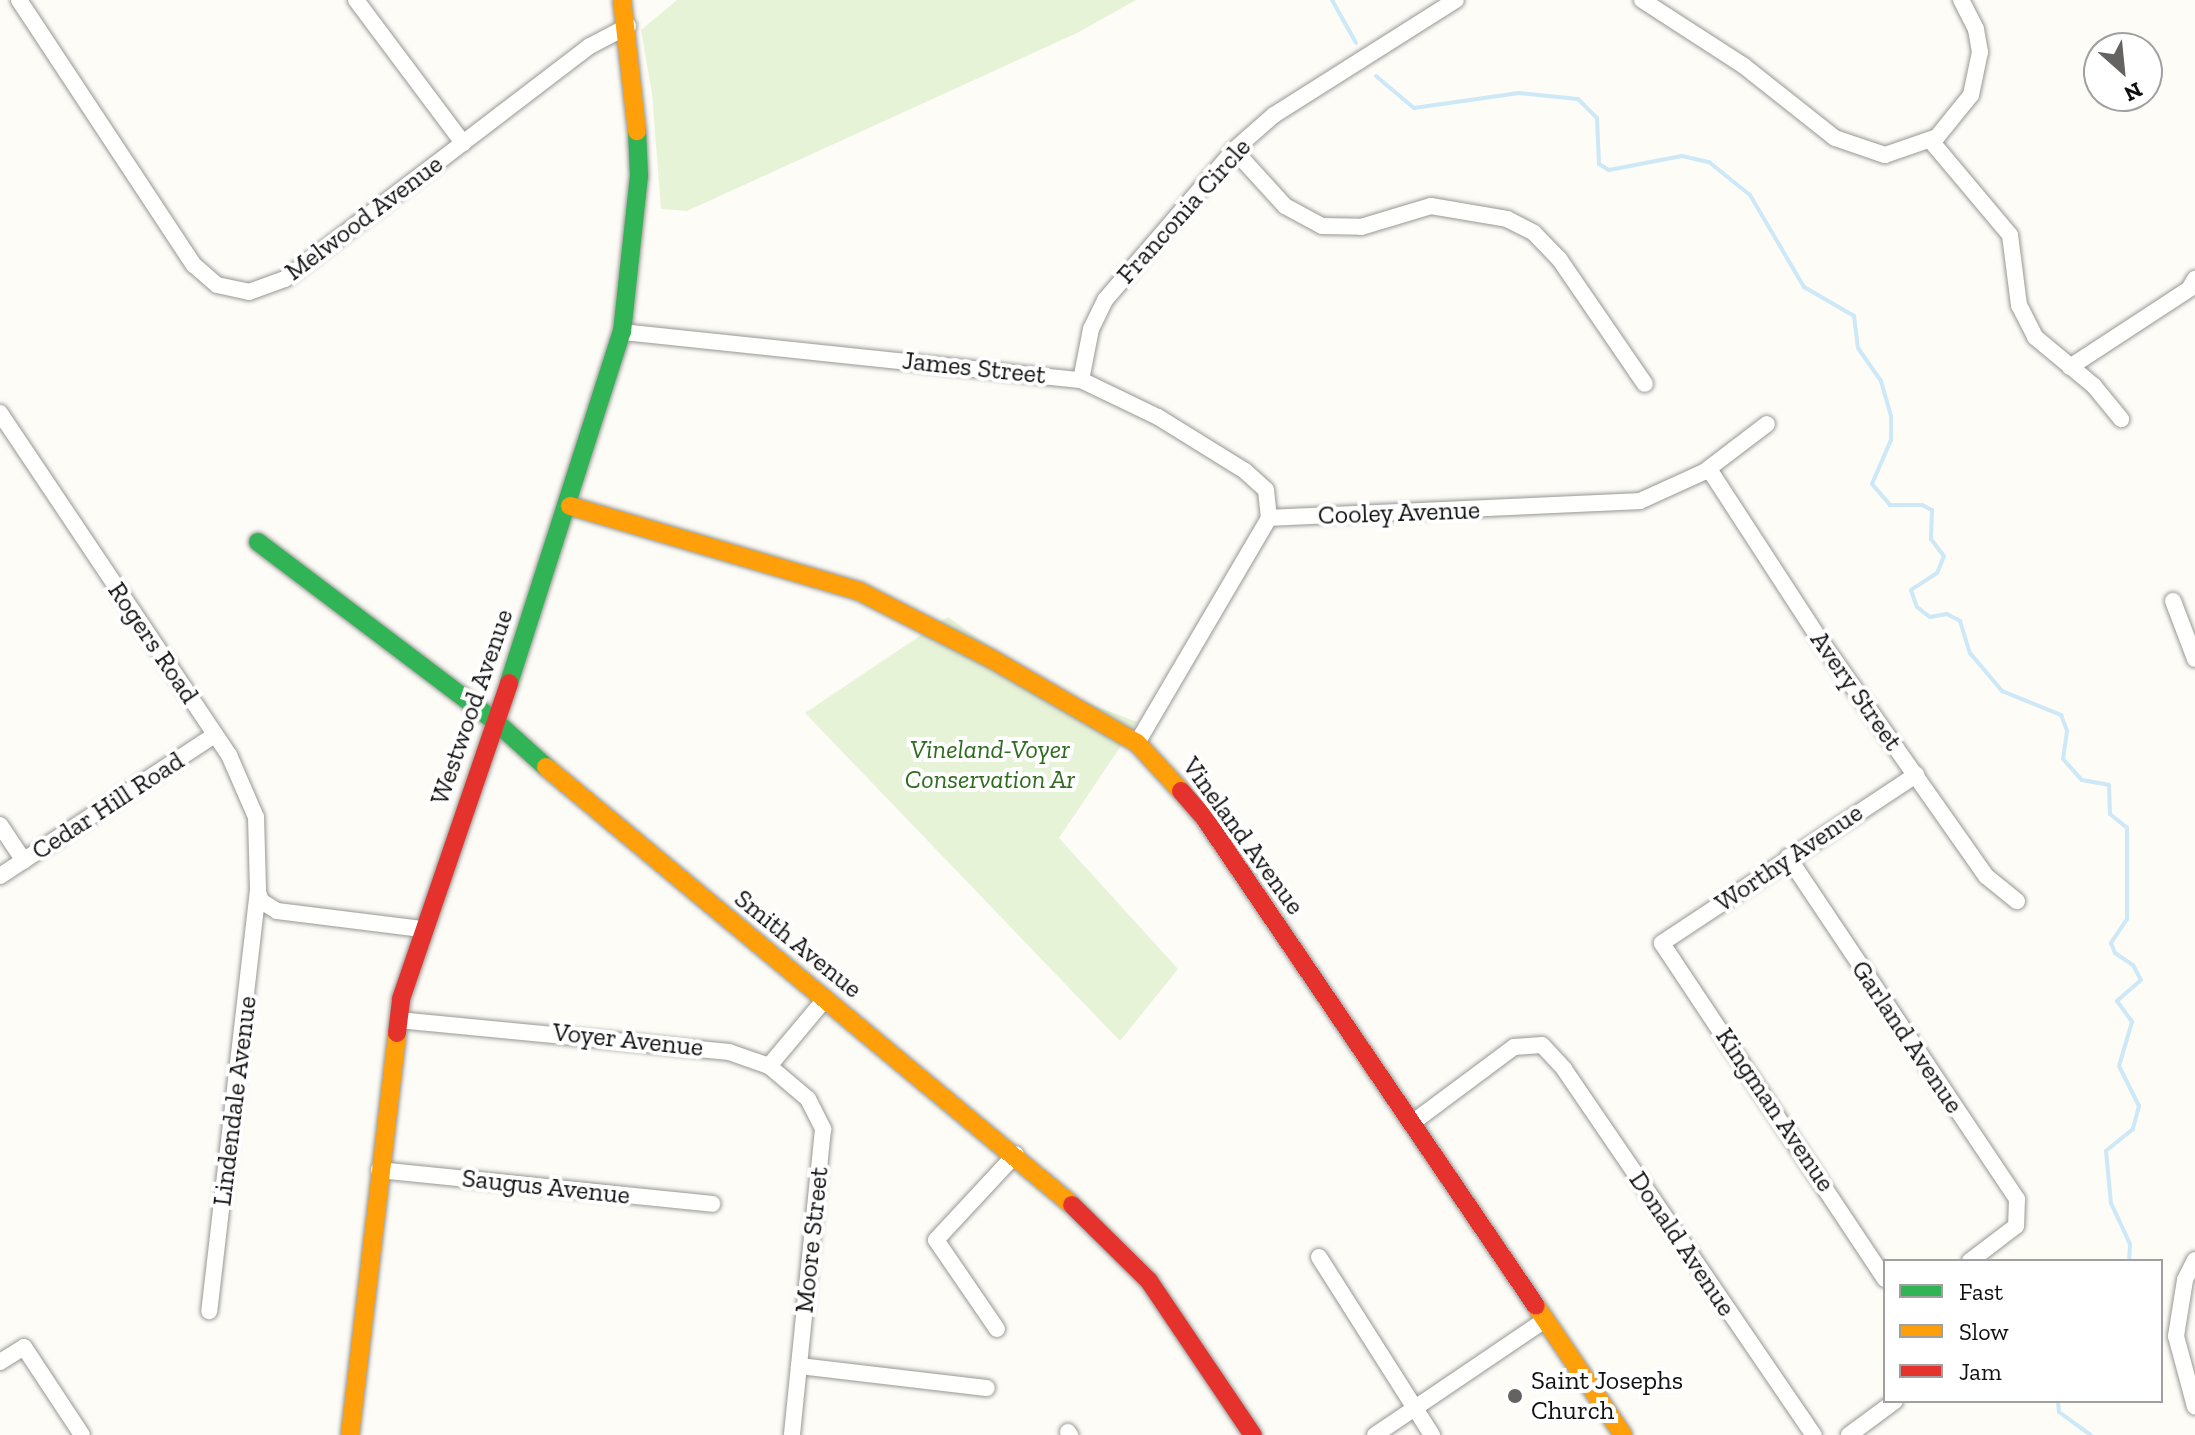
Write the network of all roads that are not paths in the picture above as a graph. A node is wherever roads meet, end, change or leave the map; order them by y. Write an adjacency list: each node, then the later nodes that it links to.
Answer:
1 (19, 0): 9 (street, Melwood Avenue)
2 (356, 0): 9 (street)
3 (622, 0): 7 (street, Westwood Avenue)
4 (1456, 0): 10 (street, Franconia Circle)
5 (1642, 0): 8 (street)
6 (1961, 0): 8 (street)
7 (628, 26): 9 (street, Melwood Avenue); 12 (street, Westwood Avenue)
8 (1931, 141): 13 (street)
9 (463, 143)
10 (1234, 150): 14 (street, Franconia Circle); 15 (street)
11 (2195, 279): 13 (street)
12 (622, 332): 14 (street, James Street); 20 (street, Westwood Avenue)
13 (2070, 367): 17 (street)
14 (1081, 380): 21 (street, James Street)
15 (1645, 384)
16 (0, 413): 27 (street, Rogers Road)
17 (2121, 419)
18 (1767, 424): 19 (street, Cooley Avenue)
19 (1709, 469): 21 (street, Cooley Avenue); 29 (street, Avery Street)
20 (570, 506): 26 (street, Westwood Avenue); 28 (street, Vineland Avenue)
21 (1269, 518): 28 (street)
22 (258, 542): 26 (street, Smith Avenue)
23 (2173, 601): 24 (street)
24 (2188, 620): 25 (street)
25 (2195, 659)
26 (495, 721): 36 (street, Westwood Avenue); 38 (street, Smith Avenue)
27 (215, 735): 32 (street, Cedar Hill Road); 34 (street, Rogers Road)
28 (1137, 743): 41 (street, Vineland Avenue)
29 (1916, 775): 31 (street, Worthy Avenue); 35 (street, Avery Street)
30 (0, 825): 32 (street)
31 (1788, 857): 37 (street, Worthy Avenue); 46 (street, Garland Avenue)
32 (24, 861): 33 (street, Cedar Hill Road)
33 (0, 876)
34 (258, 890): 36 (street); 49 (street, Lindendale Avenue)
35 (2017, 901)
36 (422, 929): 39 (street, Westwood Avenue)
37 (1662, 943): 48 (street, Kingman Avenue)
38 (825, 999): 40 (street); 42 (street, Smith Avenue)
39 (398, 1020): 40 (street, Voyer Avenue); 43 (street, Westwood Avenue)
40 (769, 1066): 53 (street, Moore Street)
41 (1412, 1123): 50 (street, Vineland Avenue); 65 (street, Donald Avenue)
42 (1016, 1154): 51 (street); 61 (street, Smith Avenue)
43 (379, 1170): 44 (street, Saugus Avenue); 59 (street, Westwood Avenue)
44 (712, 1204)
45 (1319, 1257): 57 (street)
46 (1973, 1259)
47 (2195, 1260): 56 (street)
48 (1883, 1276)
49 (209, 1311)
50 (1545, 1320): 57 (street); 64 (street, Vineland Avenue)
51 (997, 1329)
52 (0, 1362): 58 (street)
53 (799, 1366): 54 (street); 60 (street, Moore Street)
54 (987, 1388)
55 (1892, 1403): 66 (street)
56 (2195, 1407)
57 (1414, 1409): 62 (street); 63 (street)
58 (82, 1435)
59 (350, 1435)
60 (792, 1435)
61 (1253, 1435)
62 (1375, 1435)
63 (1432, 1435)
64 (1623, 1435)
65 (1814, 1435)
66 (1849, 1435)

